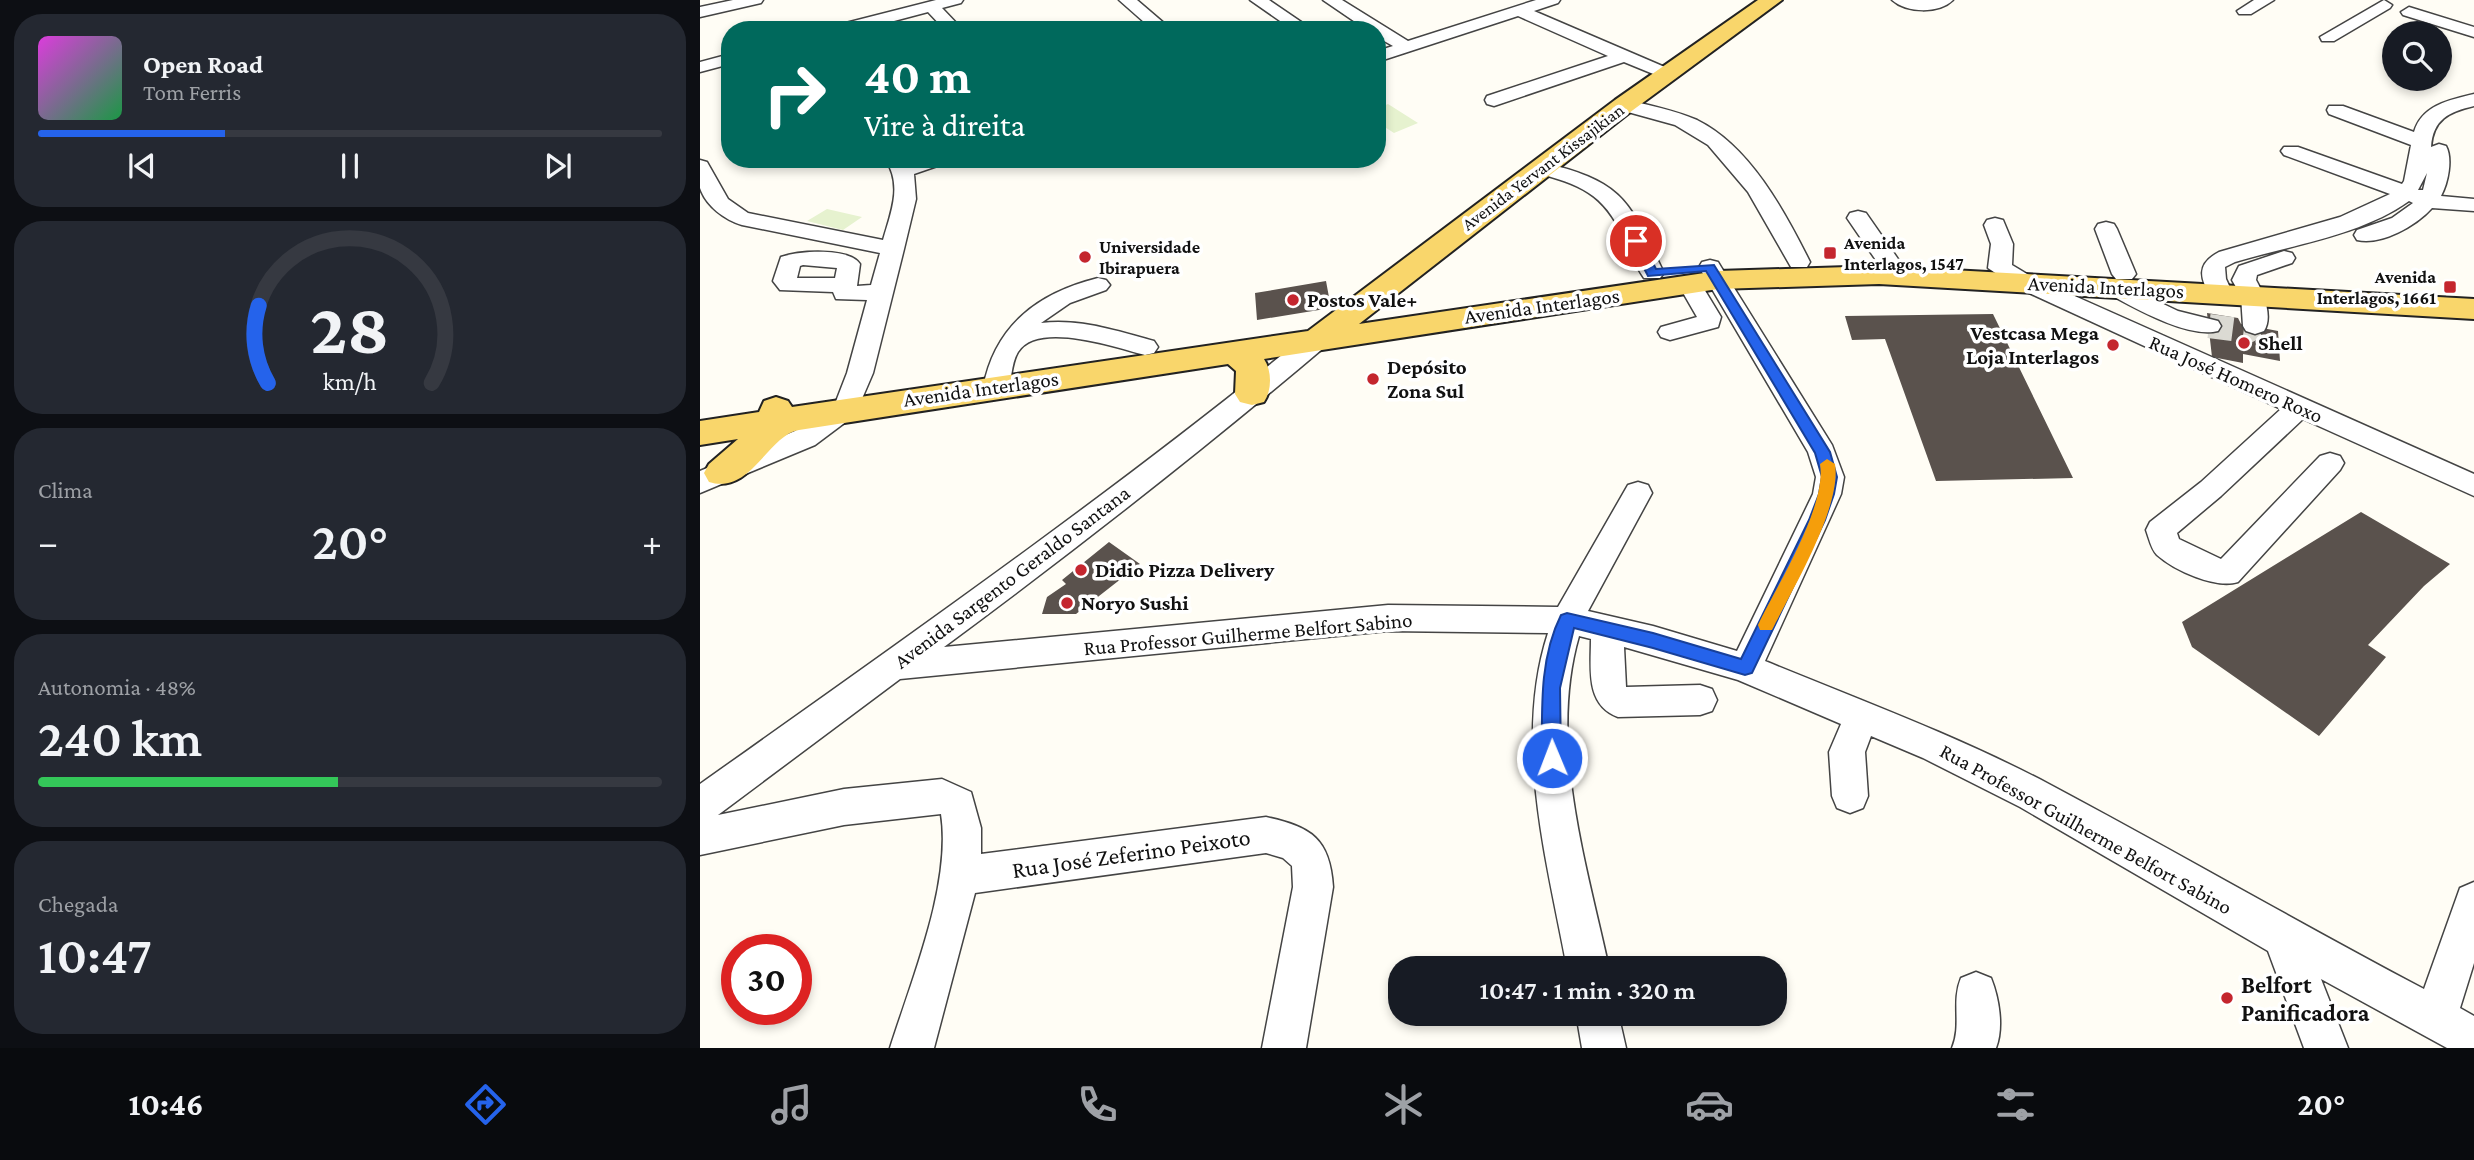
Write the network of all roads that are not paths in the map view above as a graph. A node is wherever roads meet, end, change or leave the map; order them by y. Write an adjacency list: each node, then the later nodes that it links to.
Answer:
1 (755, 0): 15 (street)
2 (955, 0): 13 (street)
3 (1127, 0): 19 (street)
4 (1258, 0): 20 (street)
5 (1331, 0): 21 (street)
6 (1552, 0): 14 (street)
7 (1772, 0): 30 (main road, Avenida Yervant Kissajikian)
8 (1900, 0): 9 (street)
9 (1945, 0)
10 (2266, 0): 16 (street)
11 (2388, 2): 12 (street); 24 (street)
12 (2415, 4): 22 (street)
13 (931, 6): 17 (street); 18 (street)
14 (1519, 11): 25 (street); 27 (street)
15 (700, 12)
16 (2245, 12)
17 (874, 21)
18 (947, 21)
19 (1153, 21)
20 (1291, 21)
21 (1364, 21)
22 (2466, 30)
23 (1386, 35): 25 (street)
24 (2328, 37)
25 (1407, 48): 26 (street)
26 (1386, 54)
27 (1625, 56): 30 (street); 31 (street)
28 (721, 61): 29 (street)
29 (700, 67)
30 (1668, 75): 33 (main road, Avenida Yervant Kissajikian)
31 (1494, 100)
32 (2471, 100): 35 (street); 41 (street)
33 (1623, 105): 39 (main road, Avenida Yervant Kissajikian); 47 (street)
34 (2336, 110): 35 (street)
35 (2419, 141): 40 (street)
36 (2291, 151): 40 (street)
37 (700, 166): 46 (street)
38 (901, 168): 46 (street)
39 (1541, 168): 49 (street); 60 (main road, Avenida Yervant Kissajikian)
40 (2406, 193): 41 (street); 54 (street)
41 (2428, 201): 42 (street); 54 (street)
42 (2474, 205)
43 (1858, 218): 48 (street)
44 (1995, 225): 50 (street)
45 (2106, 229): 52 (street)
46 (893, 249): 55 (street)
47 (1799, 262): 48 (main road, Avenida Interlagos); 51 (main road, Avenida Interlagos)
48 (1890, 264): 50 (main road, Avenida Interlagos)
49 (1652, 273): 51 (main road, Avenida Interlagos); 60 (main road, Avenida Interlagos)
50 (2012, 275): 51 (main road, Avenida Interlagos); 52 (main road, Avenida Interlagos); 58 (street, Rua José Homero Roxo)
51 (1706, 277): 64 (street); 66 (main road, Avenida Interlagos); 83 (street)
52 (2120, 281): 54 (main road, Avenida Interlagos); 57 (street)
53 (846, 285): 55 (street)
54 (2233, 287): 56 (main road, Avenida Interlagos); 59 (main road, Avenida Interlagos); 62 (street)
55 (881, 292): 71 (street)
56 (2474, 296)
57 (2145, 303): 58 (street); 61 (street)
58 (2077, 307): 72 (street, Rua José Homero Roxo)
59 (2474, 309)
60 (1347, 318): 66 (main road, Avenida Yervant Kissajikian); 67 (main road, Avenida Interlagos)
61 (2209, 326)
62 (2255, 326)
63 (1060, 330): 65 (street); 65 (street); 67 (street)
64 (1670, 332)
65 (1016, 339): 69 (street)
66 (1318, 339): 68 (main road, Avenida Interlagos); 70 (street, Avenida Sargento Geraldo Santana)
67 (1145, 347): 69 (main road, Avenida Interlagos)
68 (1234, 352): 69 (main road, Avenida Interlagos); 70 (main road)
69 (997, 378): 71 (main road, Avenida Interlagos)
70 (1252, 394): 82 (street, Avenida Sargento Geraldo Santana)
71 (850, 400): 73 (main road, Avenida Interlagos); 77 (street)
72 (2299, 408): 76 (street); 78 (street, Rua José Homero Roxo)
73 (771, 412): 74 (main road, Avenida Interlagos); 75 (main road, Avenida Interlagos); 77 (main road)
74 (700, 414)
75 (700, 433)
76 (2330, 463)
77 (711, 478)
78 (2474, 486)
79 (1638, 493): 80 (street)
80 (1567, 620): 81 (street, Rua Professor Guilherme Belfort Sabino); 82 (street, Rua Professor Guilherme Belfort Sabino); 92 (street)
81 (1607, 629): 83 (street, Rua Professor Guilherme Belfort Sabino); 84 (street)
82 (892, 666): 87 (street, Avenida Sargento Geraldo Santana)
83 (1745, 668): 85 (street, Rua Professor Guilherme Belfort Sabino)
84 (1700, 700)
85 (1862, 715): 86 (street); 91 (street, Rua Professor Guilherme Belfort Sabino)
86 (1850, 796)
87 (700, 806)
88 (700, 837): 89 (street)
89 (961, 876): 97 (street); 98 (street, Rua José Zeferino Peixoto)
90 (2474, 902): 94 (street)
91 (2284, 938): 94 (street, Rua Professor Guilherme Belfort Sabino); 101 (street)
92 (1586, 956)
93 (1976, 993): 100 (street)
94 (2435, 1018): 96 (street, Rua Professor Guilherme Belfort Sabino)
95 (1600, 1026): 99 (street)
96 (2474, 1039)
97 (912, 1048)
98 (1284, 1048)
99 (1604, 1048)
100 (1974, 1048)
101 (2326, 1048)

